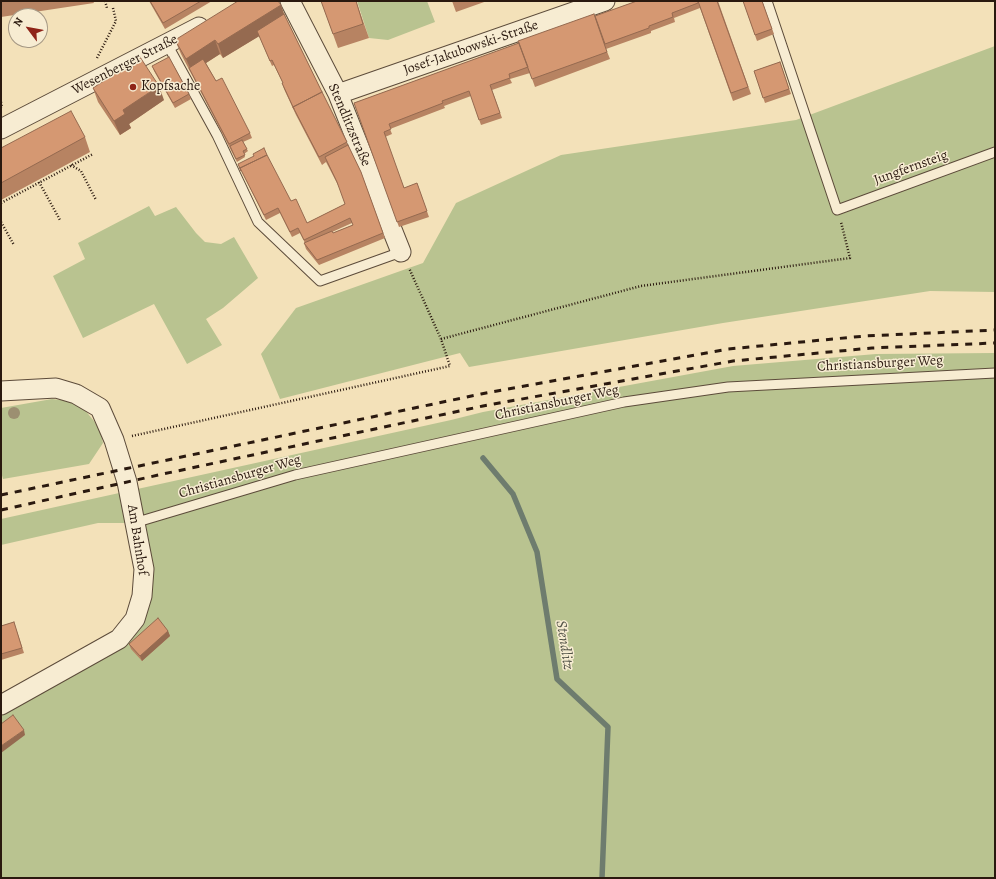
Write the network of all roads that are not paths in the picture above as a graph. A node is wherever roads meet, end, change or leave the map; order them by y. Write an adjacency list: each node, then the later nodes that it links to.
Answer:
1 (290, 1): 6 (street, Stendlitzstraße)
2 (605, 1): 6 (street, Josef-Jakubowski-Straße)
3 (766, 1): 8 (lane, Jungfernsteig)
4 (215, 19): 5 (street, Wesenberger Straße)
5 (167, 44): 7 (street, Wesenberger Straße); 9 (lane)
6 (338, 94): 9 (street, Stendlitzstraße)
7 (1, 129)
8 (995, 152)
9 (401, 252)
10 (995, 373): 12 (lane, Christiansburger Weg)
11 (1, 391): 12 (street, Am Bahnhof)
12 (134, 523): 13 (street, Am Bahnhof)
13 (1, 705)

